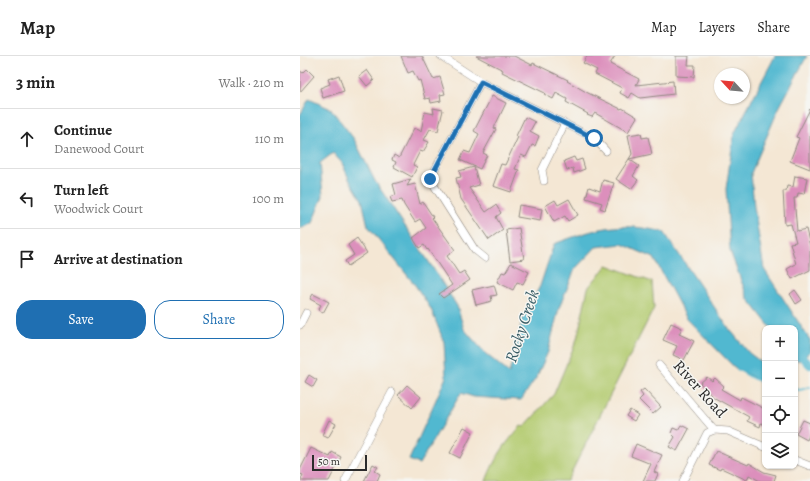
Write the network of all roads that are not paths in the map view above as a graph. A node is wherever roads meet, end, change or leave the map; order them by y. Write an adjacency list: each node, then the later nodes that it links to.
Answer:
1 (441, 56): 2 (street)
2 (481, 82): 3 (street); 6 (street)
3 (564, 122): 4 (street); 5 (street)
4 (606, 151)
5 (544, 181)
6 (485, 258)
7 (306, 313): 8 (street)
8 (300, 325)
9 (659, 365): 11 (street, River Road)
10 (392, 392): 15 (street)
11 (714, 430): 12 (street, River Road); 16 (street)
12 (762, 446)
13 (798, 461): 14 (street)
14 (810, 466)
15 (345, 481)
16 (684, 481)

